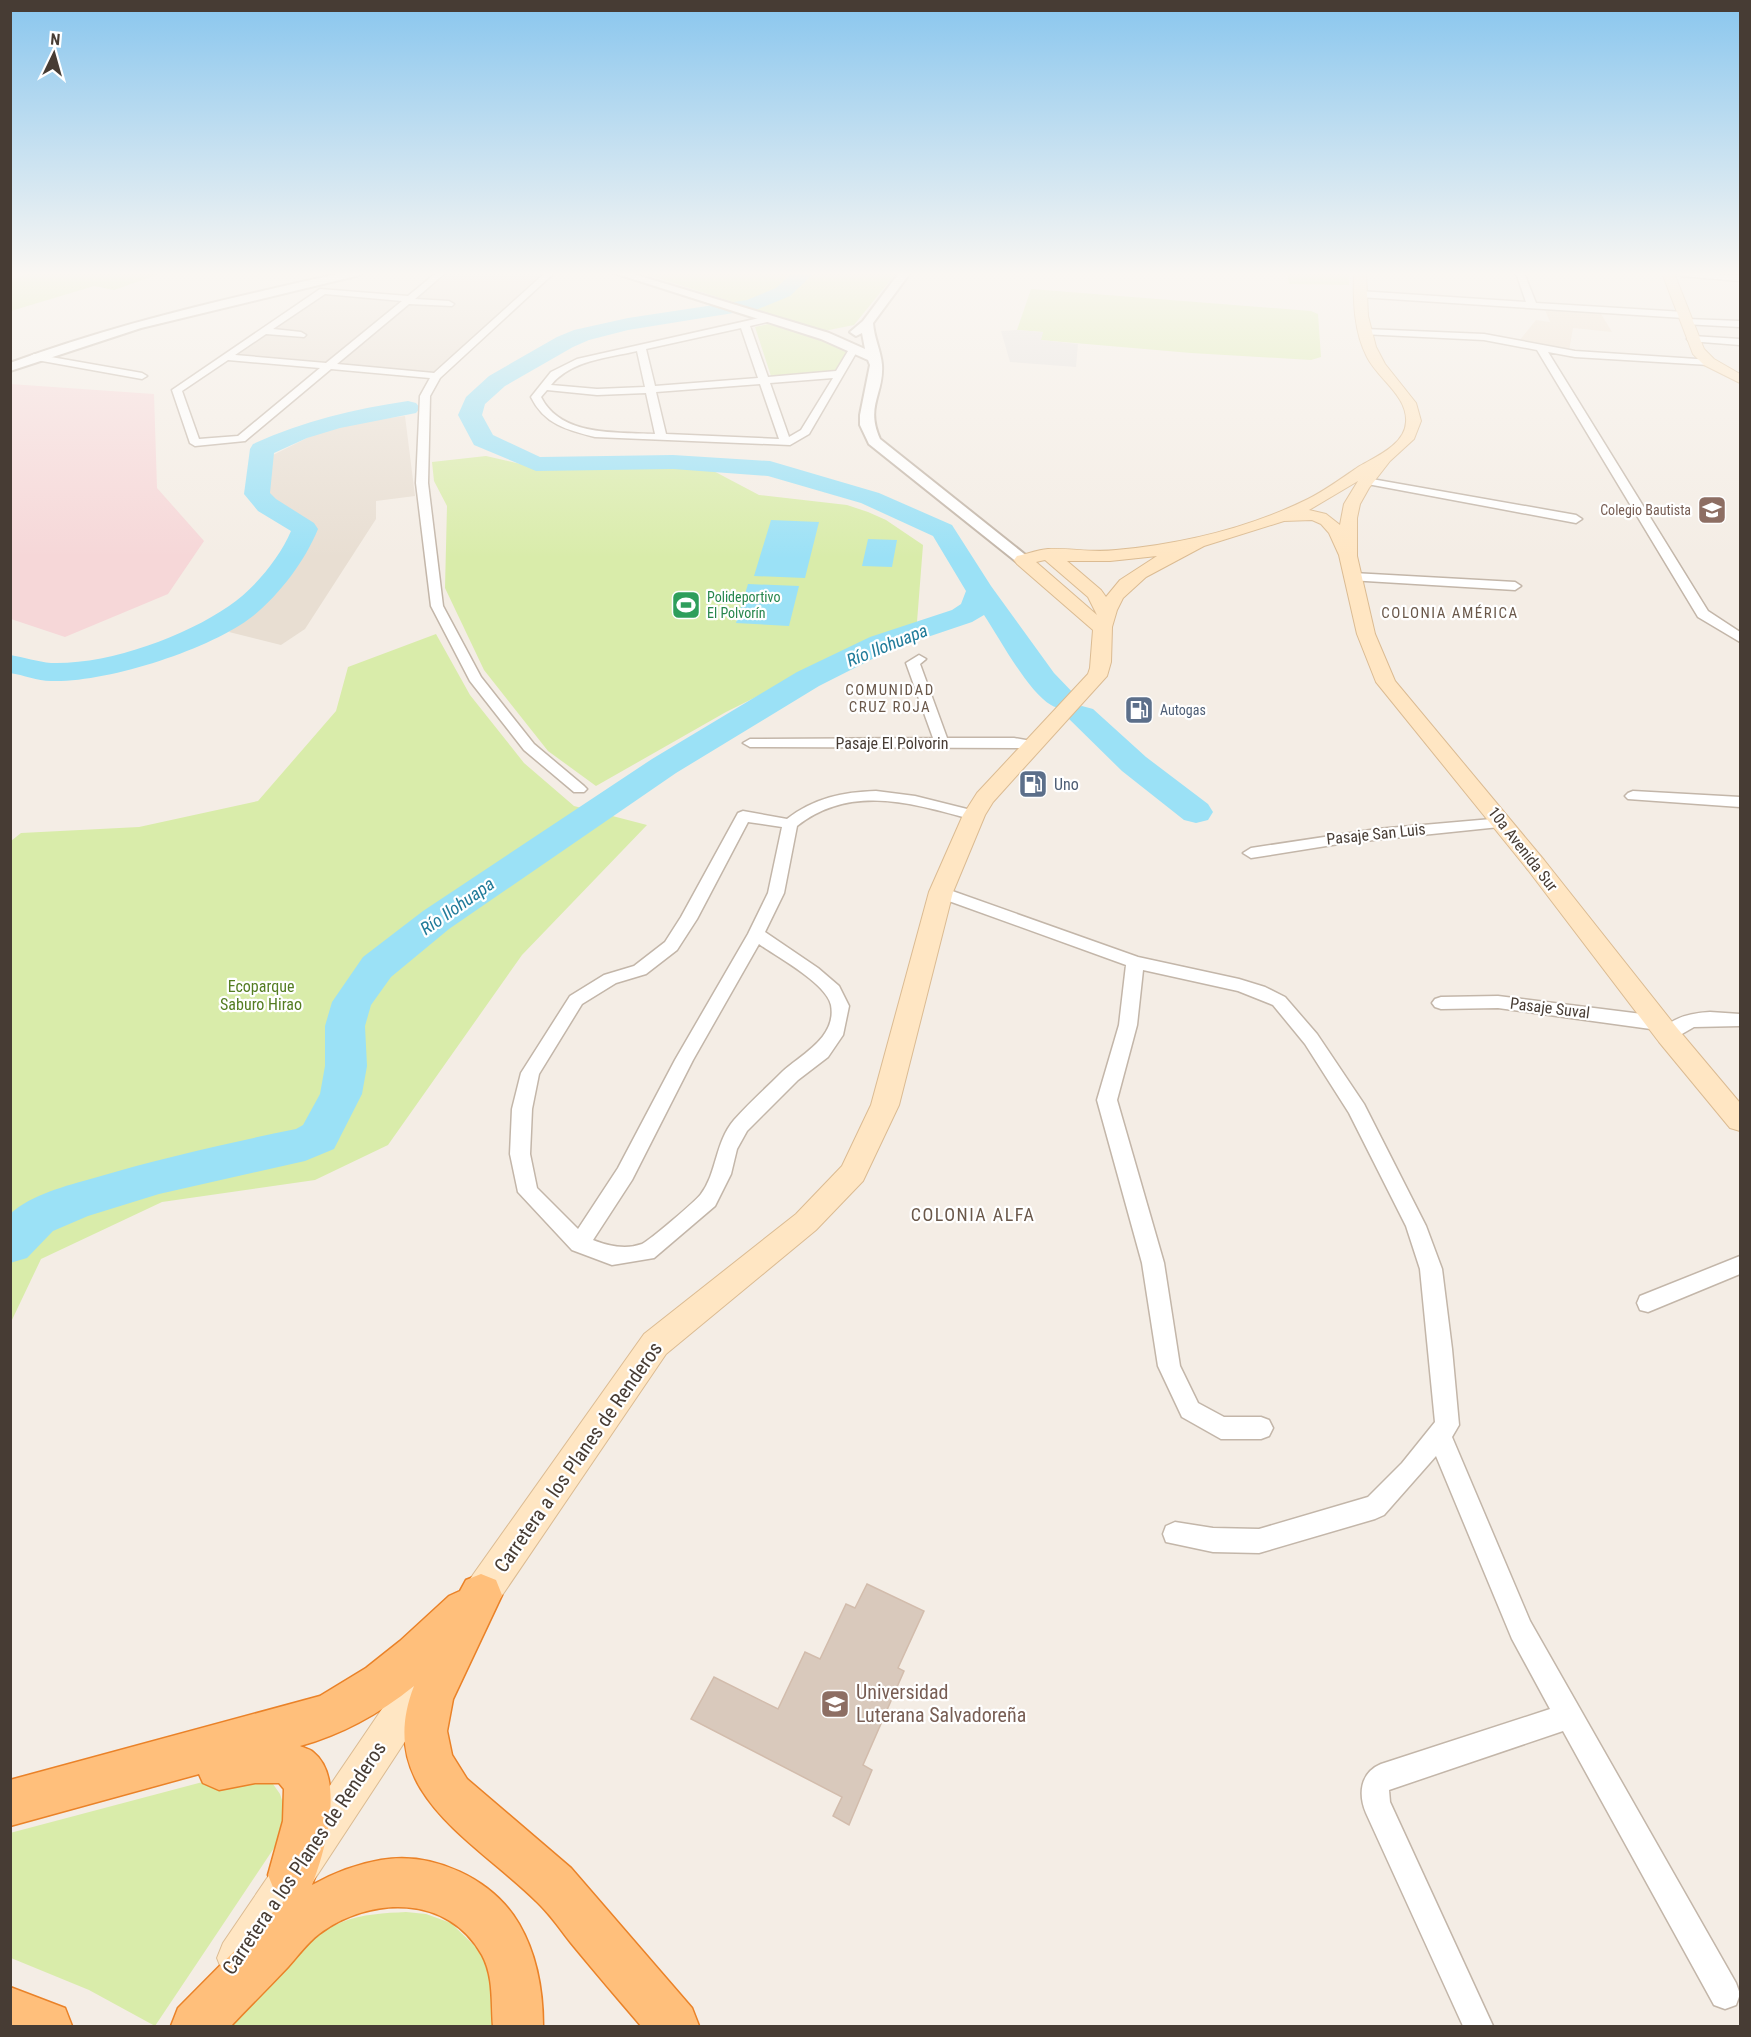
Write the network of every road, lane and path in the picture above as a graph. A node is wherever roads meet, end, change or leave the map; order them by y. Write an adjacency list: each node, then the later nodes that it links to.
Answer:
1 (97, 368): 15 (street)
2 (210, 368): 3 (street)
3 (325, 368)
4 (349, 368): 16 (street)
5 (445, 368): 16 (street)
6 (566, 368): 19 (street)
7 (647, 368): 20 (street)
8 (761, 368): 18 (street)
9 (843, 368): 14 (street)
10 (876, 368): 28 (street)
11 (1382, 368): 23 (main road, 10a Avenida Sur)
12 (1553, 368): 35 (street)
13 (1721, 368): 17 (main road)
14 (840, 374): 18 (street); 22 (street)
15 (142, 376)
16 (436, 376): 40 (street)
17 (1740, 378)
18 (765, 380): 20 (street); 22 (street)
19 (543, 387): 20 (street); 21 (street)
20 (652, 390): 21 (street)
21 (661, 437): 22 (street)
22 (786, 443)
23 (1385, 457): 24 (main road, 10a Avenida Sur); 25 (main road, 10a Avenida Sur)
24 (1366, 481): 26 (street); 30 (main road, 10a Avenida Sur)
25 (1275, 519): 27 (main road); 30 (main road, 10a Avenida Sur)
26 (1576, 519)
27 (1199, 542): 29 (main road); 34 (main road)
28 (1006, 545): 29 (street); 31 (street)
29 (1049, 554): 31 (main road); 34 (main road)
30 (1348, 556): 32 (main road, 10a Avenida Sur)
31 (1023, 560): 34 (main road)
32 (1353, 577): 33 (street); 44 (main road, 10a Avenida Sur)
33 (1515, 586)
34 (1104, 621): 39 (main road, Carretera a los Planes de Renderos)
35 (1740, 638)
36 (919, 658): 38 (street)
37 (750, 742): 38 (street, Pasaje El Polvorin)
38 (942, 743): 39 (street, Pasaje El Polvorin)
39 (1032, 745): 43 (main road, Carretera a los Planes de Renderos)
40 (579, 789)
41 (1633, 796): 42 (street)
42 (1740, 801)
43 (974, 815): 45 (street); 47 (main road, Carretera a los Planes de Renderos)
44 (1503, 823): 46 (street, Pasaje San Luis); 52 (main road, 10a Avenida Sur)
45 (790, 824): 48 (street); 54 (street)
46 (1251, 852)
47 (941, 892): 49 (street); 60 (main road, Carretera a los Planes de Renderos)
48 (756, 934): 54 (street); 54 (street)
49 (1135, 962): 57 (street); 58 (street)
50 (1441, 1003): 52 (street, Pasaje Suval)
51 (1740, 1020): 52 (street)
52 (1663, 1029): 53 (main road, 10a Avenida Sur)
53 (1740, 1121)
54 (579, 1244)
55 (1740, 1265): 56 (street)
56 (1648, 1303)
57 (1261, 1428)
58 (1439, 1436): 59 (street); 61 (street)
59 (1175, 1534)
60 (481, 1595): 62 (highway); 64 (main road, Carretera a los Planes de Renderos); 70 (highway)
61 (1569, 1716): 65 (street); 71 (street)
62 (10, 1803)
63 (10, 1822): 64 (highway)
64 (292, 1875): 68 (main road, Carretera a los Planes de Renderos)
65 (1725, 1994)
66 (10, 2012): 67 (highway)
67 (47, 2026)
68 (194, 2026): 69 (highway)
69 (518, 2026)
70 (674, 2026)
71 (1478, 2026)

